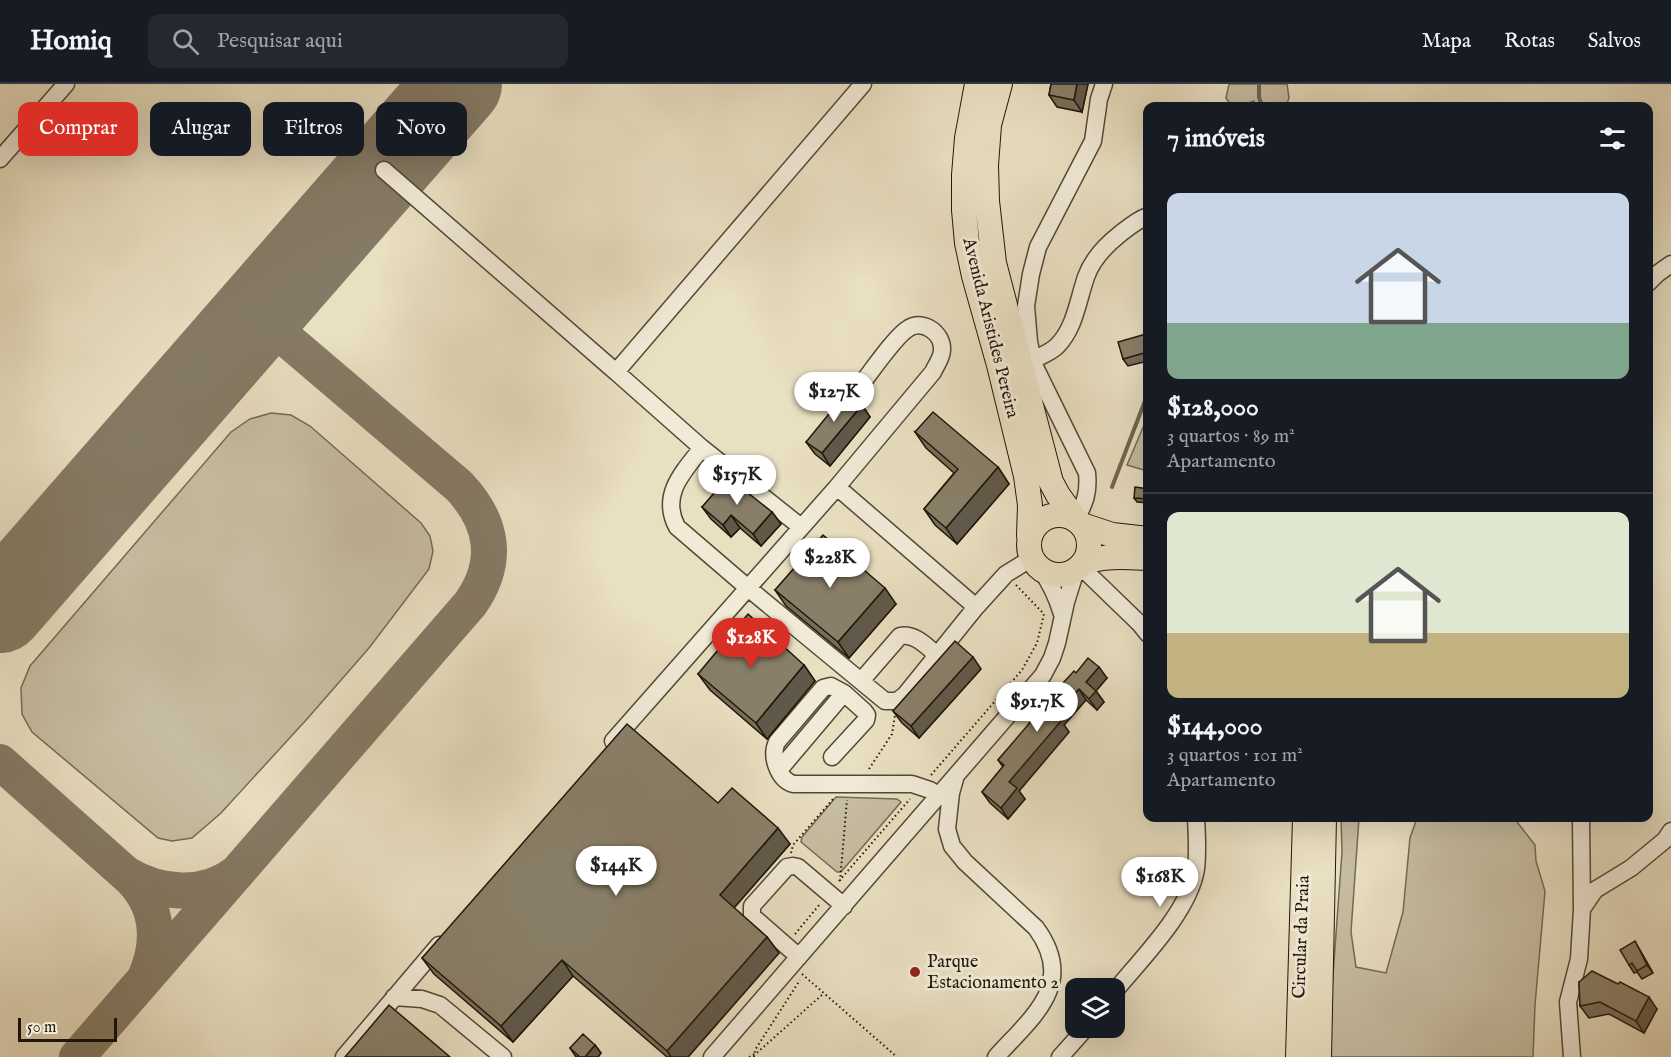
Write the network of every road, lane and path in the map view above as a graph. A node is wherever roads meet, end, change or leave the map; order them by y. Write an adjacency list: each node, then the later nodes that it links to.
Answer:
1 (66, 84): 6 (street)
2 (863, 84): 12 (street)
3 (977, 84): 19 (highway, Avenida Aristides Pereira)
4 (1000, 84): 16 (highway, Avenida Aristides Pereira)
5 (1104, 84): 11 (street)
6 (0, 159)
7 (384, 170): 12 (street)
8 (1143, 218): 11 (street)
9 (1671, 264): 10 (street)
10 (1653, 278)
11 (1033, 360): 16 (street)
12 (616, 372): 14 (street)
13 (860, 386): 15 (street)
14 (702, 448): 17 (street); 22 (street)
15 (837, 487): 17 (street); 23 (street)
16 (1079, 522): 18 (highway); 19 (highway); 21 (highway)
17 (801, 527): 22 (street)
18 (1143, 539)
19 (1034, 554): 21 (highway); 23 (street); 24 (street)
20 (1143, 558): 21 (highway)
21 (1080, 566): 24 (street); 25 (street)
22 (748, 588): 27 (street); 30 (street)
23 (976, 607): 26 (street)
24 (1062, 618): 34 (street)
25 (1143, 628)
26 (937, 655): 27 (street); 29 (street)
27 (861, 681): 29 (street)
28 (844, 693): 31 (street); 32 (street); 32 (street)
29 (897, 701): 33 (path)
30 (601, 755)
31 (832, 757)
32 (778, 770): 37 (street)
33 (867, 772)
34 (958, 773): 37 (street); 43 (street)
35 (838, 792): 45 (path)
36 (848, 792): 46 (path)
37 (938, 795): 42 (street)
38 (1196, 822): 51 (street)
39 (1305, 822): 63 (highway, Circular da Praia)
40 (1324, 822): 64 (highway, Circular da Praia)
41 (1581, 822): 48 (street)
42 (915, 823): 43 (street); 47 (street)
43 (947, 829): 61 (street)
44 (1671, 831): 48 (street)
45 (793, 844)
46 (840, 881)
47 (844, 906): 50 (street); 50 (street)
48 (1582, 909): 65 (street)
49 (448, 934): 53 (street)
50 (799, 957): 58 (street)
51 (1125, 978)
52 (824, 993): 55 (path); 55 (path); 60 (path)
53 (394, 997): 56 (street); 57 (street)
54 (1077, 1038): 62 (street)
55 (754, 1055): 59 (path)
56 (344, 1057)
57 (503, 1057)
58 (712, 1057)
59 (749, 1057)
60 (897, 1057)
61 (996, 1057)
62 (1060, 1057)
63 (1298, 1057)
64 (1319, 1057)
65 (1572, 1057)

